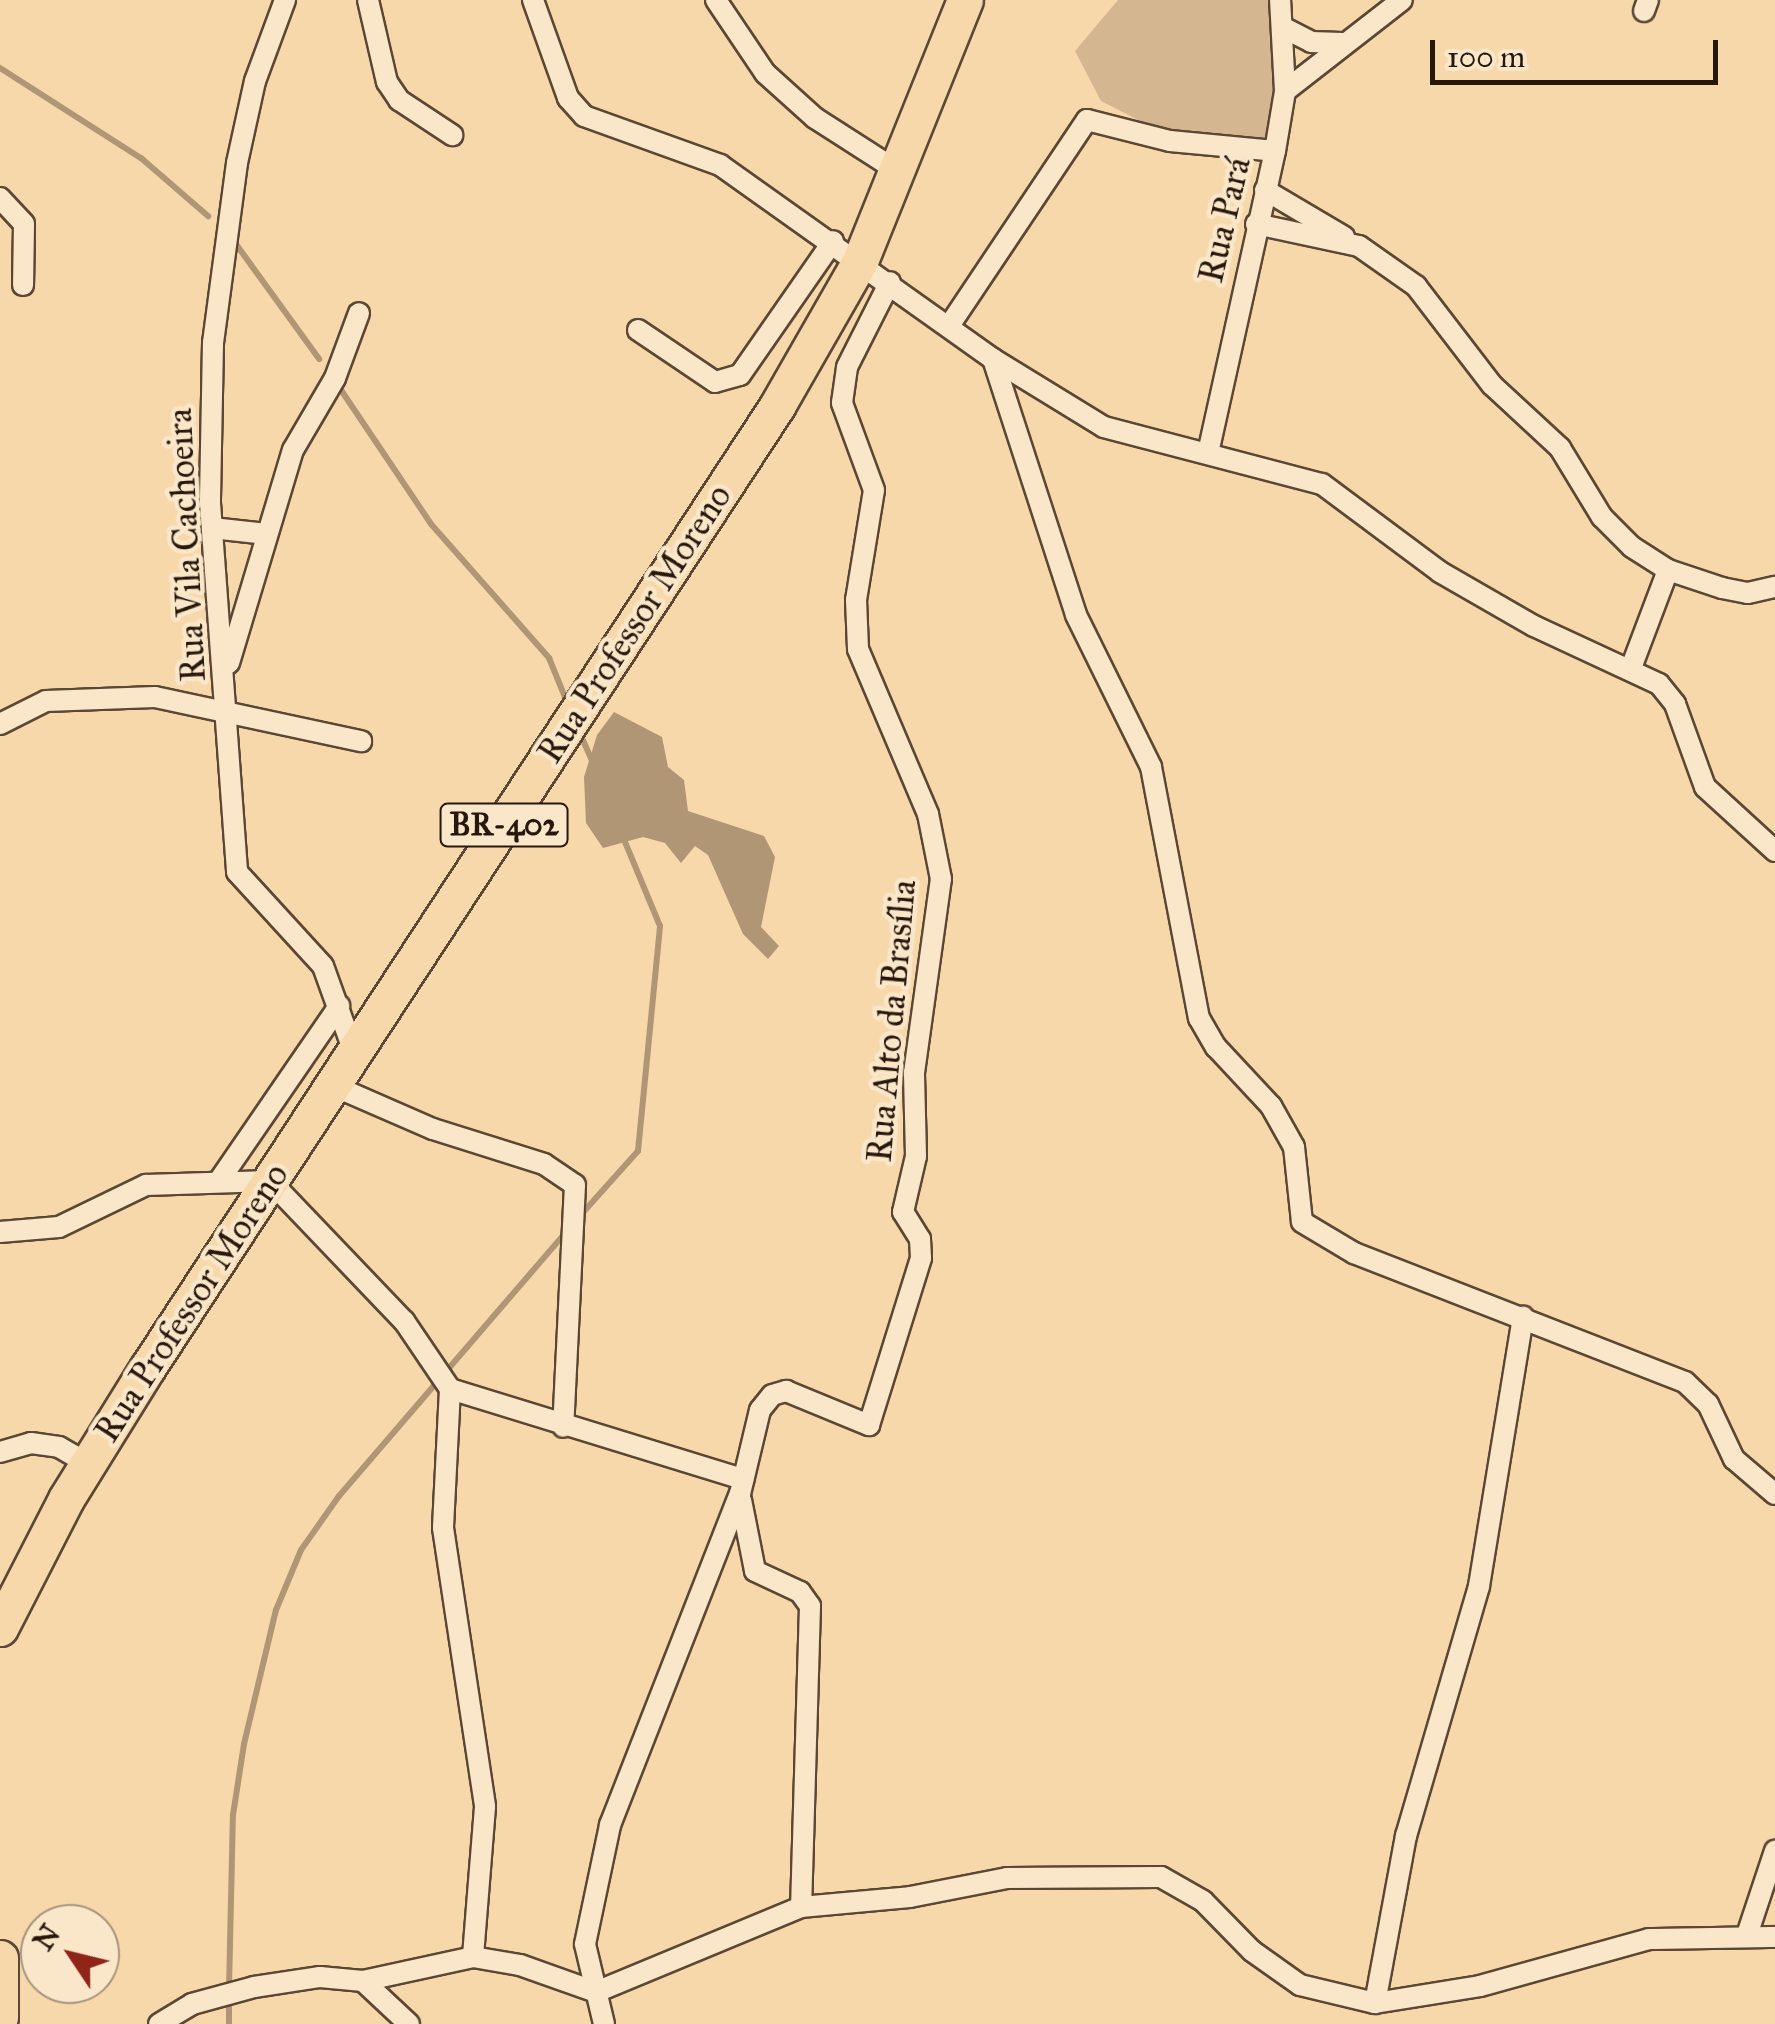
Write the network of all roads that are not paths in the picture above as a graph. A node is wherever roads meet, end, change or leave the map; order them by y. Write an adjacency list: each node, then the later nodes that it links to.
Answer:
1 (285, 0): 26 (street, Rua Vila Cachoeira)
2 (368, 0): 11 (street)
3 (532, 0): 18 (street)
4 (716, 0): 13 (street)
5 (964, 0): 13 (highway, Rua Professor Moreno / BR-402)
6 (1280, 0): 8 (street, Rua Pará)
7 (1402, 0): 9 (street)
8 (1286, 28): 9 (street); 10 (street, Rua Pará)
9 (1342, 42): 10 (street)
10 (1284, 90): 12 (street, Rua Pará)
11 (452, 135)
12 (1275, 150): 14 (street, Rua Pará); 22 (street)
13 (899, 172): 18 (highway, Rua Professor Moreno / BR-402)
14 (1265, 190): 16 (street, Rua Pará); 17 (street)
15 (0, 198): 20 (street)
16 (1256, 224): 17 (street); 25 (street, Rua Pará)
17 (1359, 246): 28 (street)
18 (846, 251): 19 (street); 23 (street); 37 (highway, Rua Professor Moreno / BR-402)
19 (890, 282): 22 (street); 47 (street, Rua Alto da Brasília)
20 (22, 286)
21 (359, 313): 27 (street)
22 (949, 326): 24 (street)
23 (638, 330)
24 (993, 359): 25 (street); 42 (street)
25 (1208, 453): 30 (street)
26 (212, 528): 27 (street); 31 (street, Rua Vila Cachoeira)
27 (267, 534): 31 (street)
28 (1668, 570): 29 (street); 30 (street)
29 (1775, 587)
30 (1630, 668): 35 (street)
31 (226, 675): 32 (street, Rua Vila Cachoeira)
32 (228, 711): 33 (street); 34 (street); 36 (street, Rua Vila Cachoeira)
33 (0, 724)
34 (361, 741)
35 (1775, 852)
36 (340, 1006): 37 (street, Rua Vila Cachoeira); 39 (street)
37 (355, 1055): 38 (highway, Rua Professor Moreno / BR-402)
38 (334, 1086): 40 (highway, Rua Professor Moreno / BR-402); 44 (street)
39 (220, 1178): 40 (street); 41 (street)
40 (270, 1181): 43 (street); 46 (highway, Rua Professor Moreno / BR-402)
41 (0, 1232)
42 (1523, 1316): 48 (street); 58 (street)
43 (450, 1389): 44 (street); 54 (street)
44 (564, 1427): 47 (street)
45 (0, 1452): 46 (street)
46 (88, 1464): 49 (highway, Rua Professor Moreno / BR-402)
47 (742, 1487): 51 (street); 57 (street)
48 (1775, 1494)
49 (0, 1628)
50 (1775, 1851): 52 (street)
51 (801, 1907): 57 (street); 58 (street)
52 (1748, 1935): 53 (street); 58 (street)
53 (1775, 1936)
54 (473, 1957): 56 (street); 57 (street)
55 (0, 1958): 59 (highway)
56 (363, 1981): 60 (street); 61 (street)
57 (596, 1992): 62 (street)
58 (1375, 2002)
59 (0, 2016)
60 (159, 2024)
61 (408, 2024)
62 (604, 2024)

